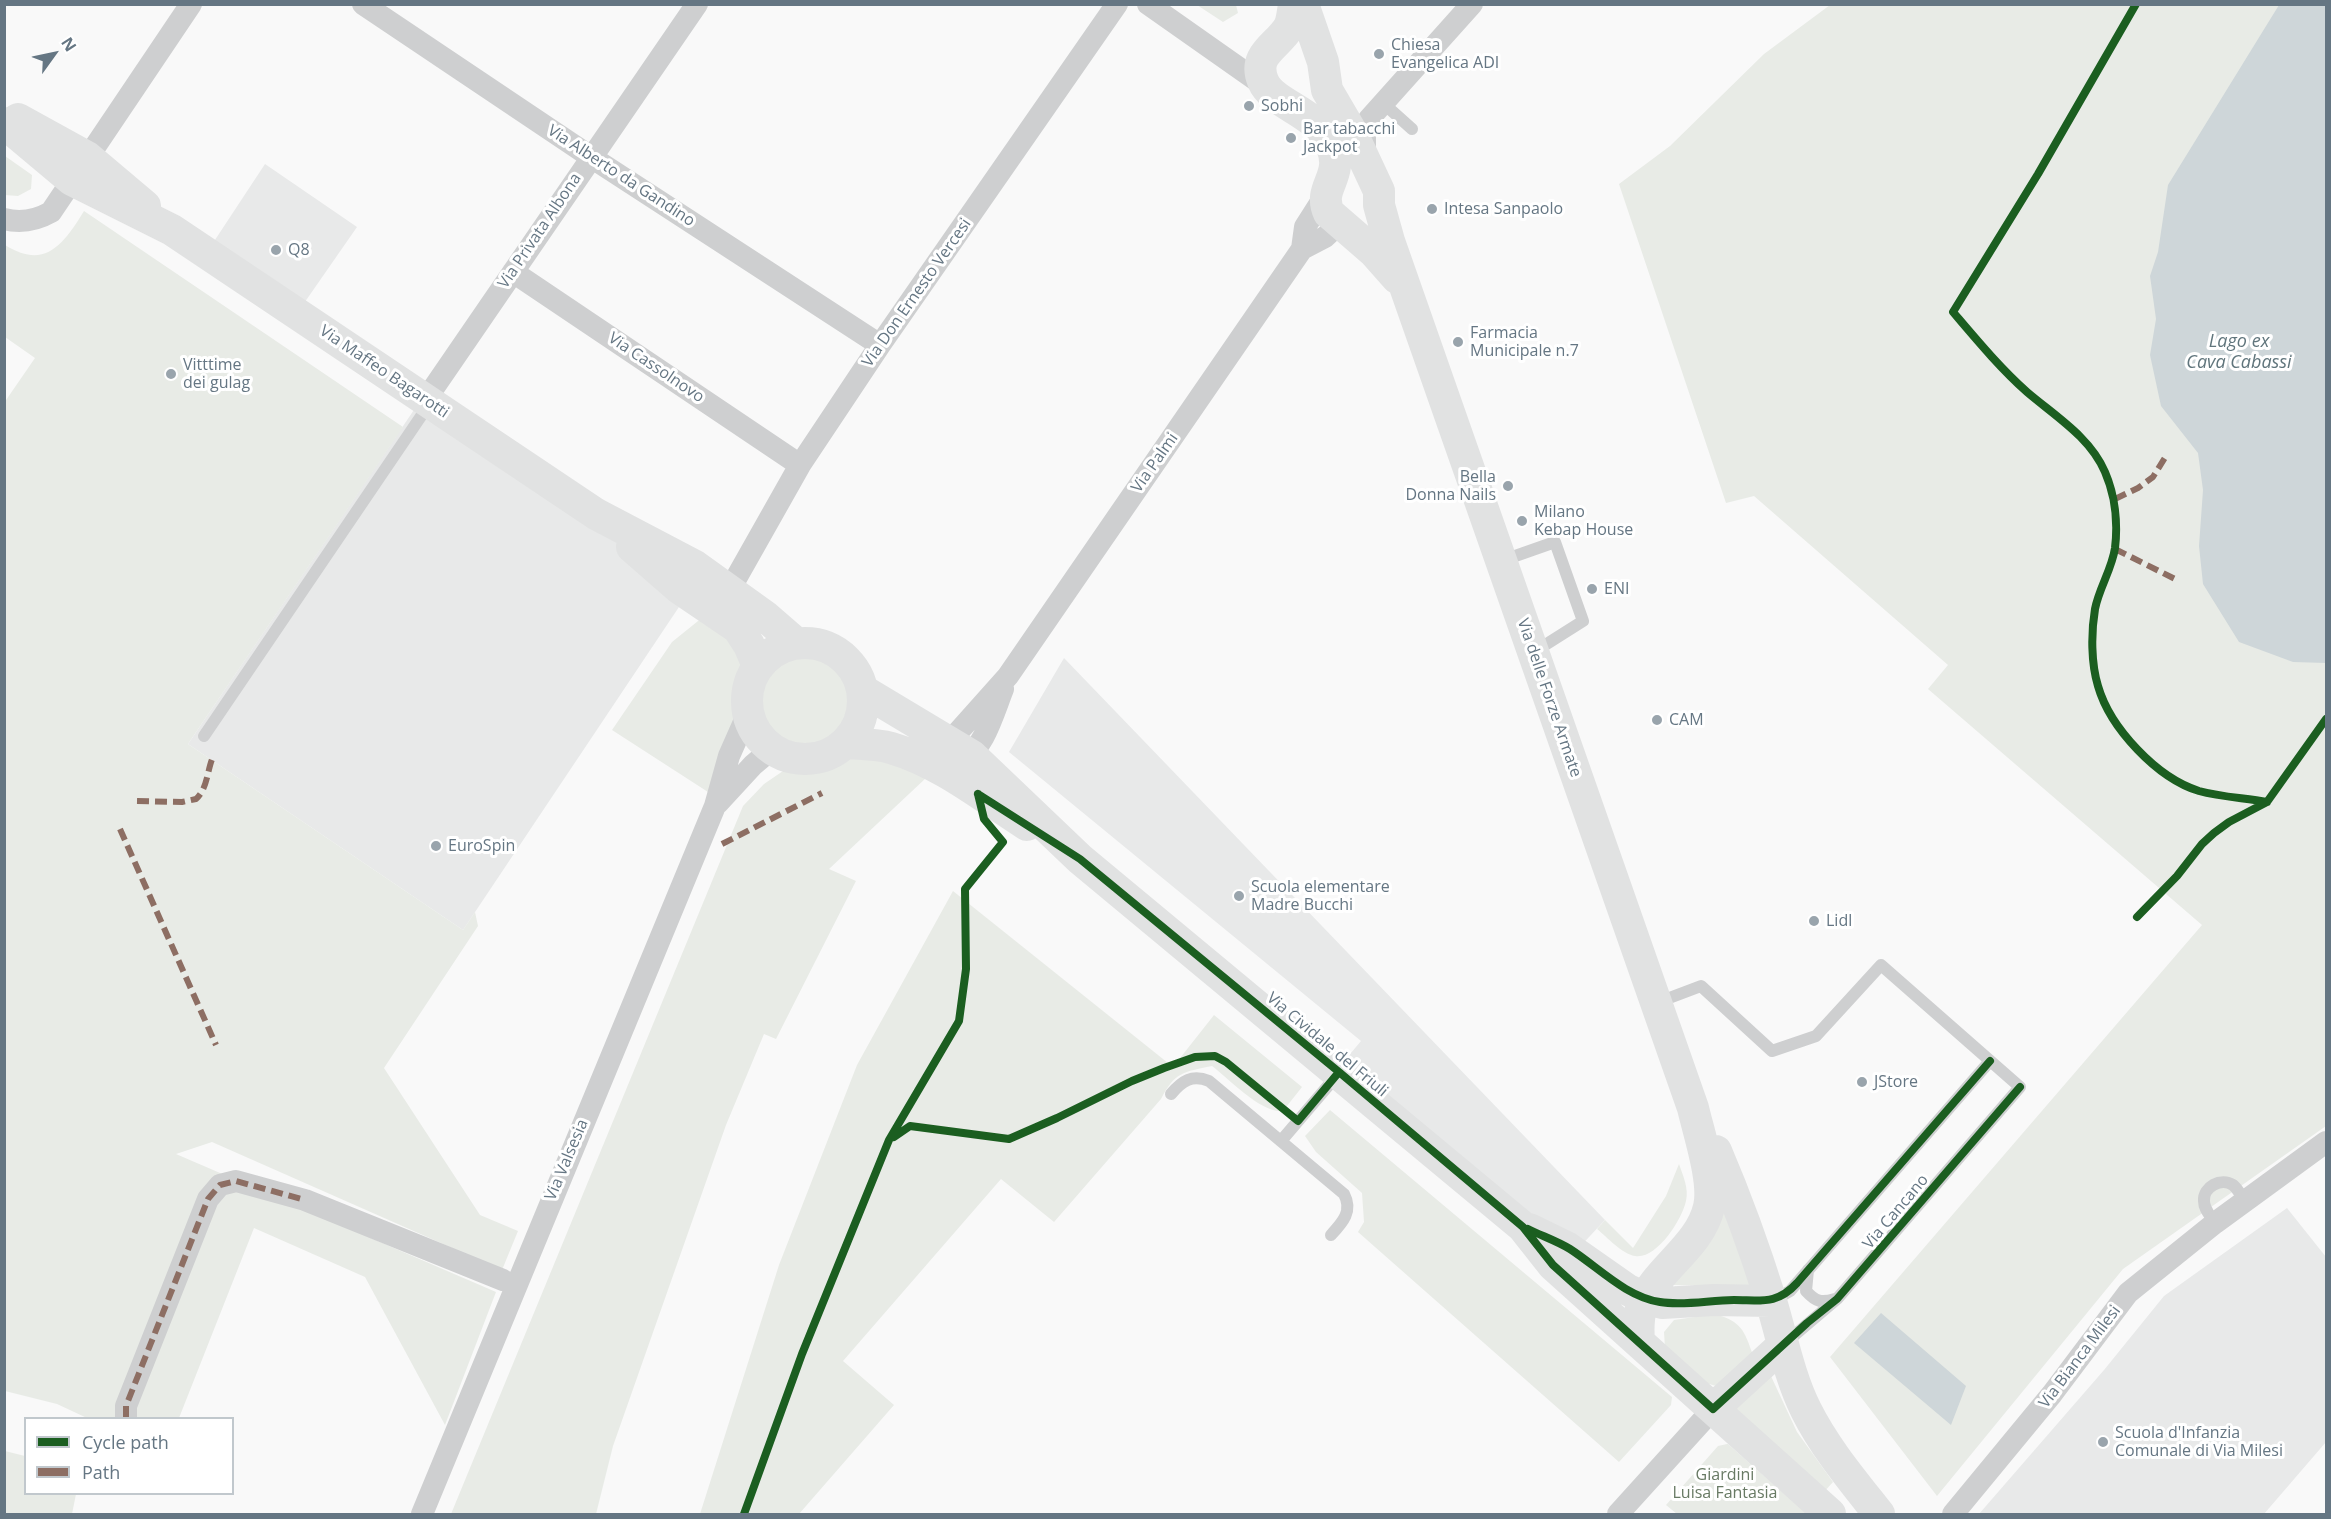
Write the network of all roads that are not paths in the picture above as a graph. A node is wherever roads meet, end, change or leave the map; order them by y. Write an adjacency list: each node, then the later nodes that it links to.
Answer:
1 (191, 4): 19 (street)
2 (363, 4): 18 (street, Via Alberto da Gandino)
3 (697, 4): 18 (street, Via Privata Albona)
4 (1117, 4): 27 (street, Via Don Ernesto Vercesi)
5 (1294, 4): 9 (street)
6 (1303, 4): 11 (street, Via delle Forze Armate)
7 (1472, 4): 14 (street)
8 (1153, 6): 10 (street, Via delle Forze Armate)
9 (1270, 47): 10 (street); 11 (street); 12 (street)
10 (1221, 57): 12 (street, Via delle Forze Armate)
11 (1322, 63): 12 (street); 13 (street, Via delle Forze Armate)
12 (1272, 92): 21 (street, Via delle Forze Armate)
13 (1338, 108): 14 (street); 20 (street, Via delle Forze Armate)
14 (1376, 111): 17 (lane); 20 (street)
15 (4, 112): 19 (street, Via Maffeo Bagarotti)
16 (4, 123): 19 (street, Via Maffeo Bagarotti)
17 (1412, 129)
18 (591, 157): 25 (street, Via Privata Albona); 27 (street, Via Alberto da Gandino)
19 (79, 168): 22 (street); 28 (street, Via Maffeo Bagarotti)
20 (1374, 184): 21 (street); 23 (street); 26 (street, Via delle Forze Armate)
21 (1328, 188): 23 (street, Via delle Forze Armate); 24 (street, Via Palmi)
22 (4, 219)
23 (1343, 224): 24 (street, Via Palmi); 26 (street, Via delle Forze Armate)
24 (1302, 249): 41 (street, Via Palmi)
25 (513, 272): 28 (street, Via Privata Albona); 29 (street, Via Cassolnovo)
26 (1406, 288): 31 (street, Via delle Forze Armate)
27 (880, 345): 29 (street, Via Don Ernesto Vercesi)
28 (428, 401): 30 (street, Via Maffeo Bagarotti); 38 (lane)
29 (800, 465): 32 (street, Via Don Ernesto Vercesi)
30 (596, 514): 32 (street, Via Maffeo Bagarotti); 35 (street, Via Maffeo Bagarotti)
31 (1501, 561): 34 (street, Via delle Forze Armate); 34 (lane)
32 (730, 589): 33 (street, Via Maffeo Bagarotti)
33 (796, 643): 35 (street); 36 (street)
34 (1533, 652): 43 (street, Via delle Forze Armate)
35 (758, 666): 37 (street)
36 (862, 690): 39 (street); 41 (street, Via Cividale del Friuli)
37 (748, 713): 40 (street); 42 (street, Via Valsesia)
38 (204, 736)
39 (845, 743): 40 (street); 41 (street, Via Cividale del Friuli)
40 (772, 748): 42 (street, Via Valsesia)
41 (957, 756): 45 (street, Via Cividale del Friuli)
42 (715, 806): 65 (street, Via Valsesia)
43 (1656, 1003): 44 (lane); 47 (street, Via delle Forze Armate)
44 (1990, 1061): 54 (lane, Via Cancano); 57 (lane, Via Cancano)
45 (1339, 1072): 48 (lane); 52 (street, Via Cividale del Friuli)
46 (1171, 1094): 48 (lane)
47 (1693, 1108): 56 (street, Via delle Forze Armate); 58 (street, Via delle Forze Armate)
48 (1281, 1141): 53 (lane)
49 (2326, 1142): 50 (street, Via Bianca Milesi)
50 (2245, 1201): 51 (street, Via Bianca Milesi); 51 (lane)
51 (2215, 1223): 63 (street, Via Bianca Milesi)
52 (1523, 1227): 56 (street); 59 (street, Via Cividale del Friuli)
53 (1331, 1235)
54 (1808, 1269): 57 (lane); 58 (lane, Via Cancano)
55 (503, 1280): 62 (street)
56 (1645, 1298): 58 (street); 59 (street, Via delle Forze Armate)
57 (1836, 1299): 60 (lane, Via Cancano)
58 (1770, 1301): 60 (street, Via delle Forze Armate)
59 (1639, 1341): 61 (street)
60 (1783, 1345): 61 (street); 67 (street, Via delle Forze Armate)
61 (1713, 1409): 64 (street); 66 (street)
62 (126, 1417)
63 (1953, 1512)
64 (1834, 1513)
65 (422, 1515)
66 (1618, 1515)
67 (1879, 1515)

